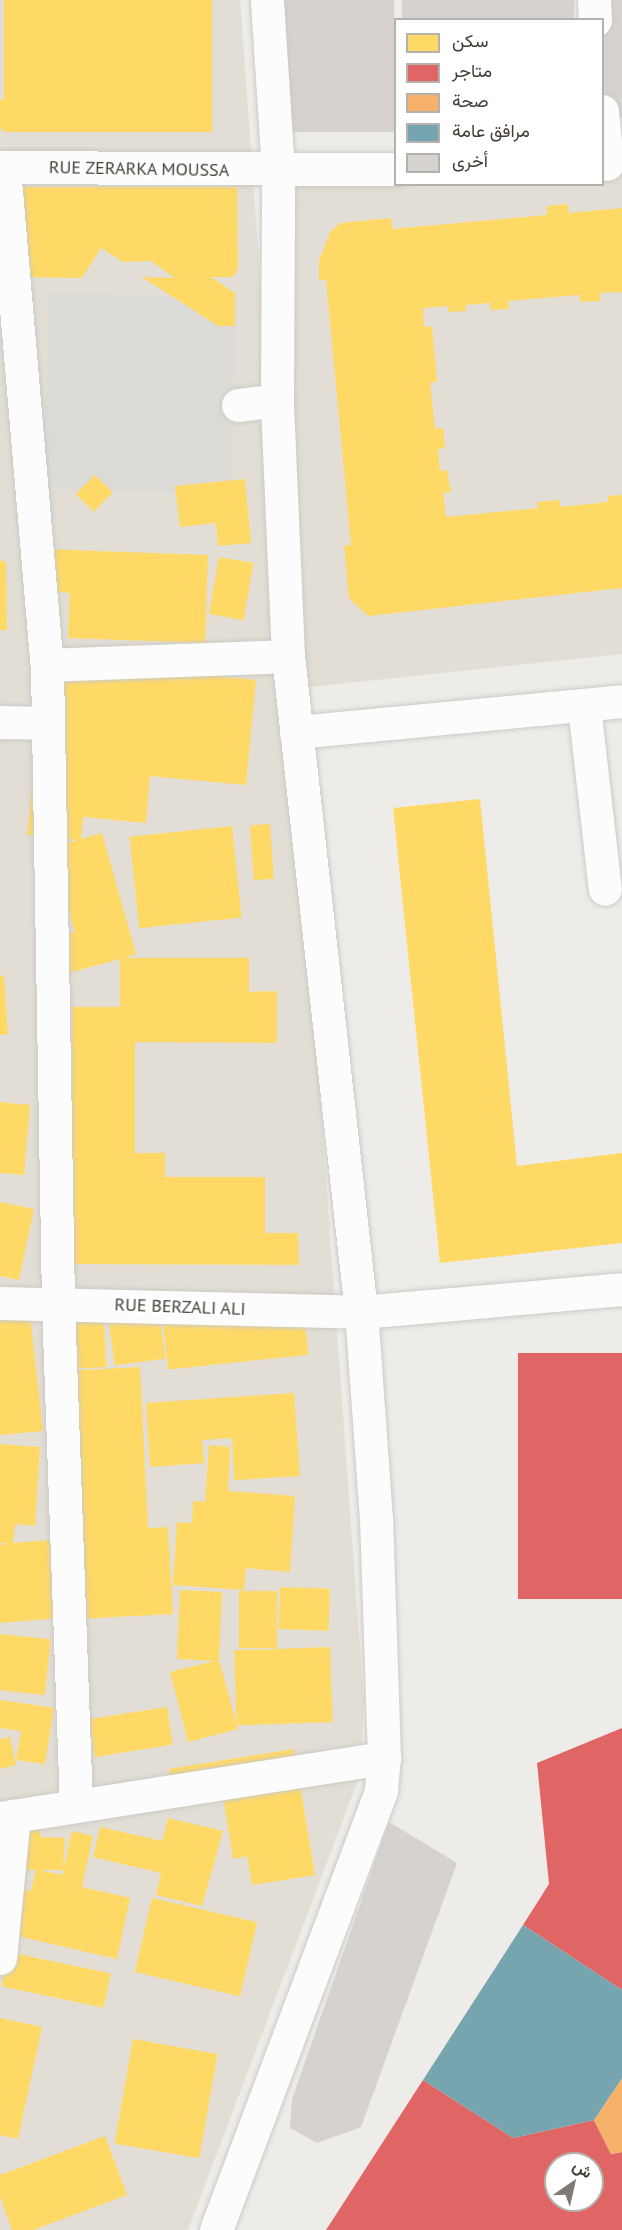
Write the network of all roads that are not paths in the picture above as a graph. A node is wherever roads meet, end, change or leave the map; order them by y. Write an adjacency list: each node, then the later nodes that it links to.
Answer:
1 (267, 0): 8 (street)
2 (594, 0): 3 (street)
3 (596, 18)
4 (604, 119): 5 (street)
5 (610, 164)
6 (2, 167): 8 (street, RUE ZERARKA MOUSSA); 12 (street)
7 (394, 168): 8 (street, RUE ZERARKA MOUSSA)
8 (278, 171): 9 (street)
9 (277, 400): 10 (street); 11 (street)
10 (238, 405)
11 (288, 656): 12 (street); 17 (street)
12 (47, 665): 16 (street)
13 (622, 701): 14 (street)
14 (585, 706): 17 (street); 18 (street)
15 (0, 722): 16 (street)
16 (46, 723): 21 (street)
17 (296, 732): 22 (street)
18 (605, 888)
19 (622, 1289): 22 (street, RUE BERZALI ALI)
20 (0, 1303): 21 (street, RUE BERZALI ALI)
21 (58, 1304): 22 (street, RUE BERZALI ALI); 24 (street)
22 (361, 1312): 23 (street)
23 (384, 1758): 24 (street); 27 (street)
24 (76, 1806): 25 (street)
25 (7, 1817): 26 (street)
26 (0, 1958)
27 (216, 2230)

